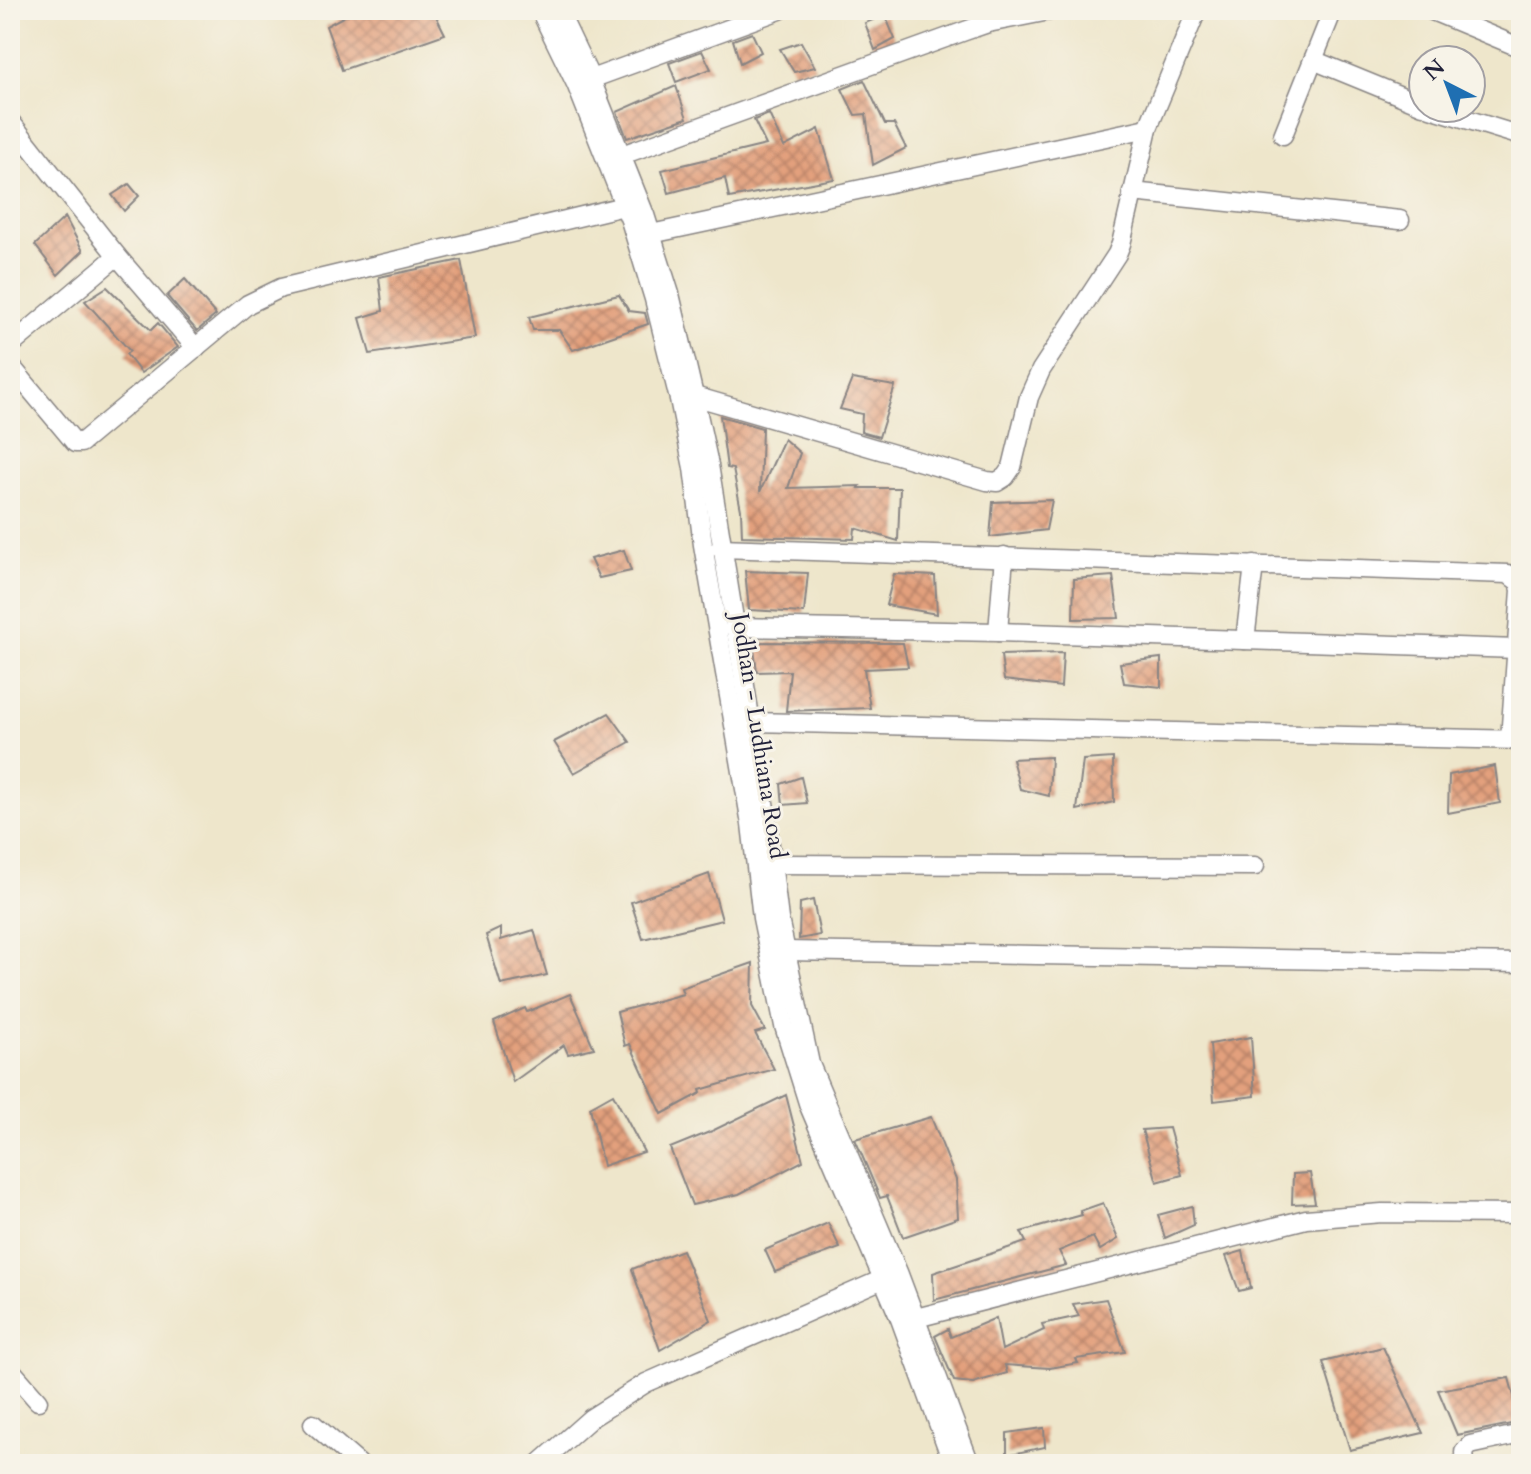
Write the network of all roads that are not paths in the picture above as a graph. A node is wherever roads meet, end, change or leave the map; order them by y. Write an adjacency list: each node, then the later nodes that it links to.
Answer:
1 (540, 10): 20 (street, Jodhan - Ludhiana Road)
2 (580, 10): 8 (street)
3 (780, 10): 11 (street)
4 (1054, 10): 18 (street)
5 (1197, 10): 15 (street)
6 (1333, 10): 10 (street)
7 (1430, 10): 9 (street)
8 (560, 13): 11 (street, Jodhan - Ludhiana Road)
9 (1521, 48)
10 (1313, 60): 12 (street); 16 (street)
11 (591, 79): 18 (street, Jodhan - Ludhiana Road)
12 (1407, 98)
13 (10, 121): 23 (street)
14 (1482, 124): 17 (street)
15 (1148, 128): 19 (street); 22 (street)
16 (1283, 135)
17 (1521, 136)
18 (622, 155): 22 (street, Jodhan - Ludhiana Road)
19 (1132, 192): 21 (street); 27 (street)
20 (624, 206): 25 (street); 42 (street, Jodhan - Ludhiana Road)
21 (1400, 220)
22 (651, 234): 27 (street, Jodhan - Ludhiana Road)
23 (117, 256): 24 (street); 25 (street)
24 (10, 346)
25 (196, 348): 26 (street)
26 (10, 365)
27 (694, 396): 28 (street, Jodhan - Ludhiana Road)
28 (720, 548): 29 (street); 31 (street, Jodhan - Ludhiana Road)
29 (1004, 556): 30 (street); 32 (street)
30 (1254, 565): 33 (street); 34 (street)
31 (734, 627): 32 (street); 35 (street, Jodhan - Ludhiana Road)
32 (998, 632): 33 (street)
33 (1245, 640): 34 (street)
34 (1517, 649): 36 (street)
35 (751, 722): 36 (street); 37 (street, Jodhan - Ludhiana Road)
36 (1516, 740)
37 (772, 864): 38 (street); 39 (street, Jodhan - Ludhiana Road)
38 (1255, 866)
39 (785, 951): 40 (street); 42 (street, Jodhan - Ludhiana Road)
40 (1521, 963)
41 (1521, 1214): 43 (street)
42 (890, 1275): 43 (street, Jodhan - Ludhiana Road); 49 (street); 50 (street, Jodhan - Ludhiana Road)
43 (916, 1318): 51 (street, Jodhan - Ludhiana Road)
44 (10, 1369): 45 (street)
45 (38, 1401)
46 (313, 1424): 48 (street)
47 (1521, 1434): 52 (street)
48 (359, 1464)
49 (539, 1464)
50 (953, 1464)
51 (970, 1464)
52 (1465, 1464)

